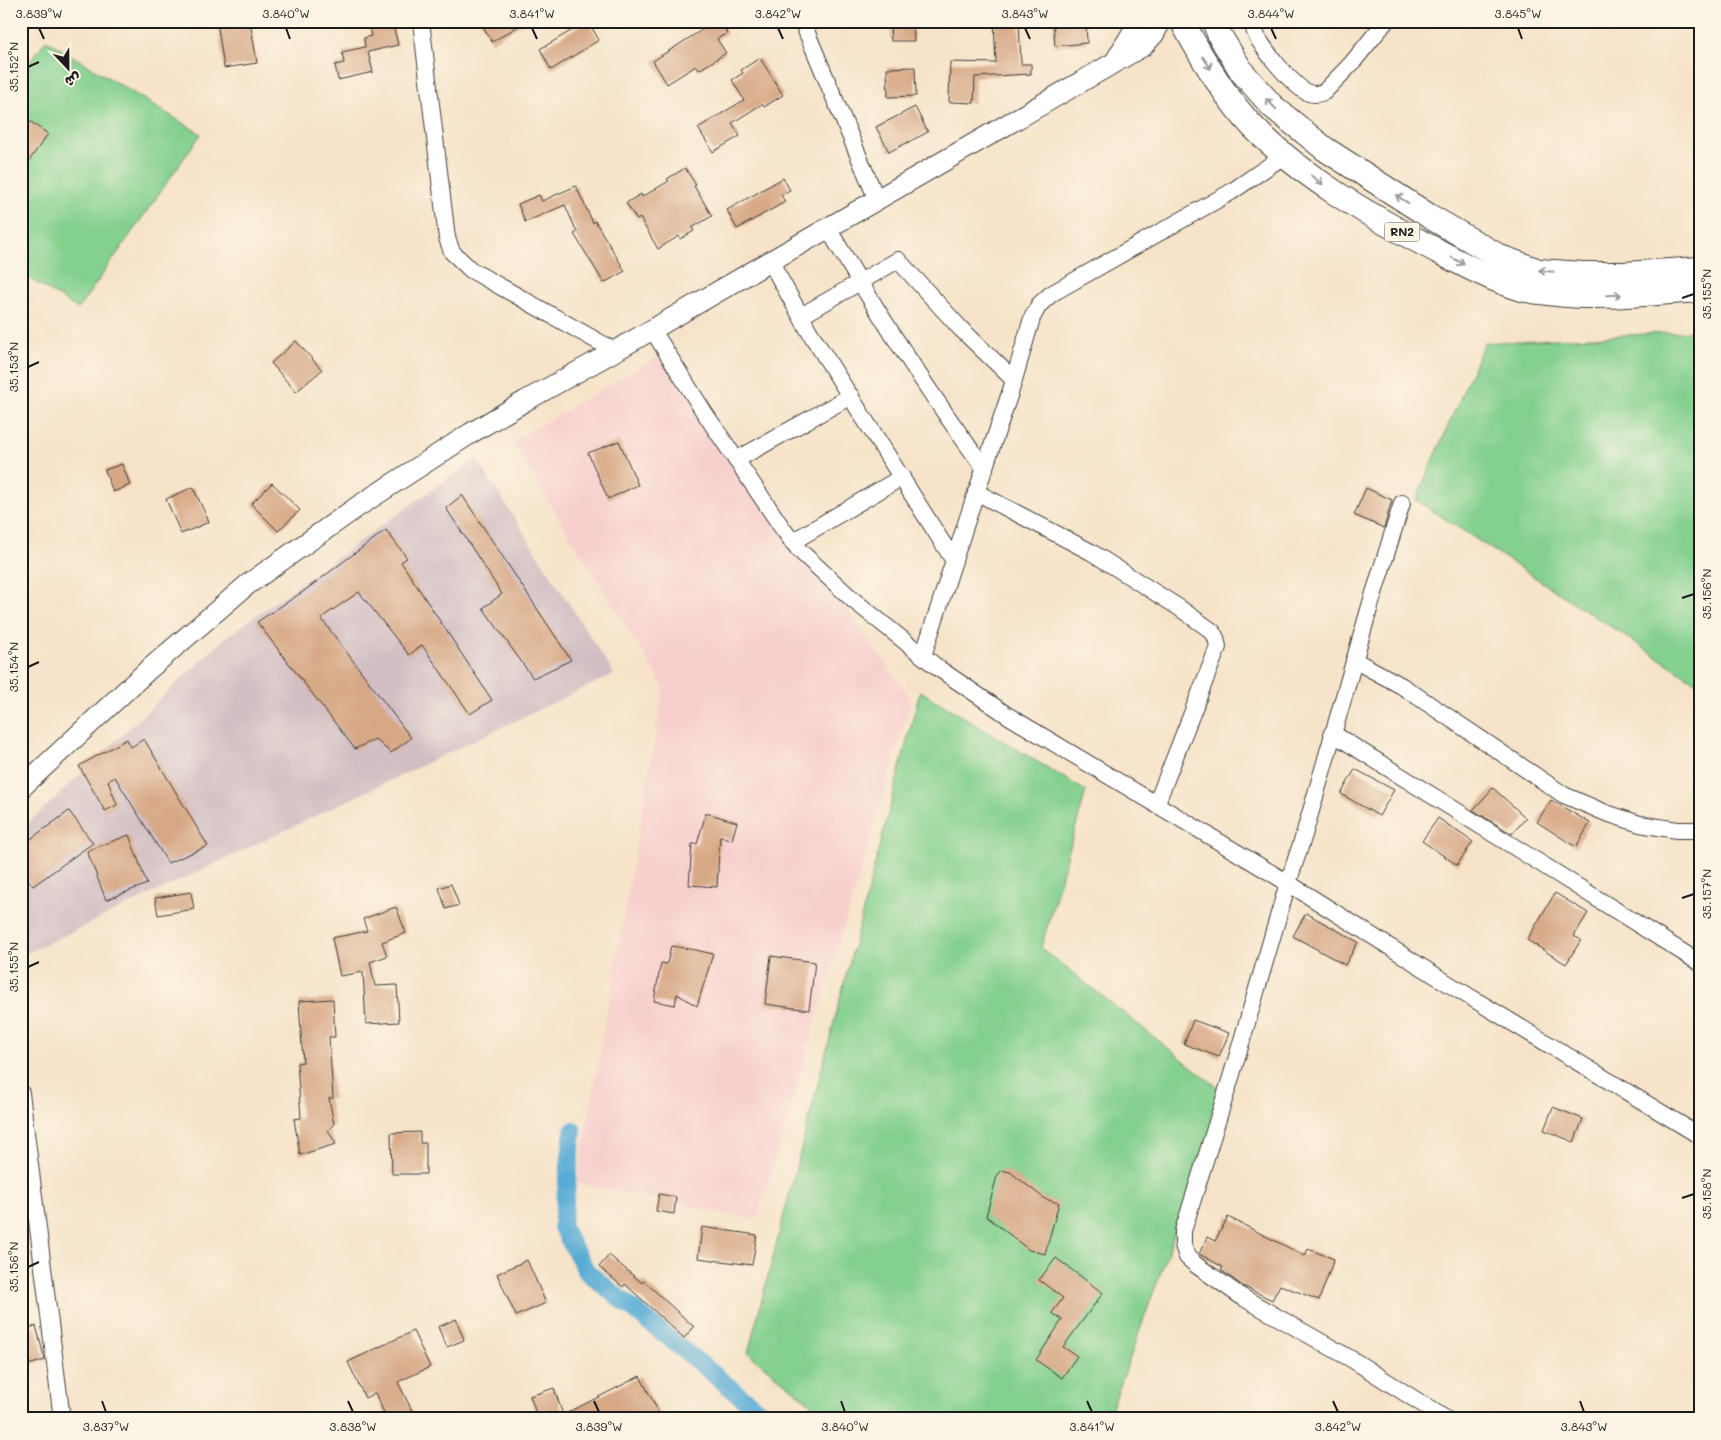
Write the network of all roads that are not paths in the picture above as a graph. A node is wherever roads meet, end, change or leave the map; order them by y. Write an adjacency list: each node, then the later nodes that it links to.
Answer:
1 (421, 21): 19 (street)
2 (802, 21): 11 (street)
3 (1137, 21): 9 (main road)
4 (1161, 21): 9 (main road)
5 (1182, 21): 10 (highway, RN2, one-way to 10)
6 (1214, 21): 14 (highway, RN2, one-way to 6)
7 (1255, 21): 8 (street)
8 (1386, 21)
9 (1116, 62): 11 (main road)
10 (1285, 155): 16 (highway, RN2, one-way to 16); 20 (street)
11 (877, 200): 12 (main road)
12 (828, 228): 13 (main road); 15 (street)
13 (770, 261): 17 (street); 18 (main road)
14 (1700, 269)
15 (860, 282): 17 (street); 20 (street); 23 (street)
16 (1700, 290)
17 (800, 316): 21 (street)
18 (652, 329): 19 (main road); 22 (street)
19 (615, 351): 32 (main road)
20 (1014, 380): 23 (street)
21 (851, 396): 22 (street); 24 (street)
22 (736, 460): 27 (street)
23 (984, 469): 25 (street)
24 (902, 477): 27 (street); 28 (street)
25 (976, 492): 28 (street); 33 (street)
26 (1402, 503): 30 (street)
27 (792, 542): 29 (street)
28 (954, 561): 29 (street)
29 (923, 656): 33 (street)
30 (1354, 660): 31 (street); 34 (street)
31 (1332, 733): 35 (street); 36 (street)
32 (21, 788)
33 (1156, 805): 35 (street)
34 (1700, 830)
35 (1288, 883): 38 (street); 40 (street)
36 (1700, 963)
37 (21, 1093): 39 (street)
38 (1700, 1136)
39 (62, 1419)
40 (1446, 1419)

